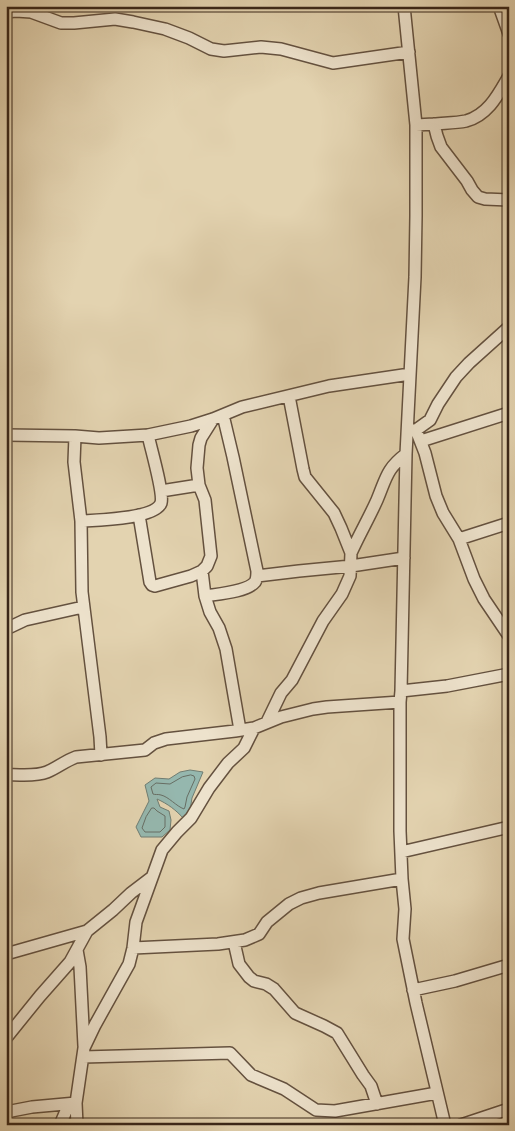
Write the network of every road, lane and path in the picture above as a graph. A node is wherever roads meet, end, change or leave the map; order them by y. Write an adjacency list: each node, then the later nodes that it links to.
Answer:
1 (404, 6): 5 (street)
2 (499, 6): 4 (street)
3 (13, 10): 5 (street)
4 (509, 34)
5 (409, 52): 8 (street)
6 (509, 76): 7 (street)
7 (434, 124): 8 (street); 9 (street)
8 (416, 125): 11 (street)
9 (509, 200)
10 (509, 327): 15 (street)
11 (410, 374): 12 (street); 15 (street)
12 (289, 396): 14 (street); 27 (street)
13 (509, 413): 19 (street)
14 (218, 417): 17 (street); 21 (street); 31 (street)
15 (411, 430): 19 (street); 20 (street)
16 (6, 435): 18 (street)
17 (148, 435): 18 (street); 22 (street)
18 (75, 436): 24 (street)
19 (421, 441): 26 (street)
20 (406, 454): 27 (street); 28 (street)
21 (199, 485): 22 (street); 30 (street)
22 (161, 491): 23 (street)
23 (139, 515): 24 (street); 30 (street)
24 (81, 521): 33 (street)
25 (509, 523): 26 (street)
26 (459, 539): 35 (street)
27 (351, 553): 29 (street)
28 (404, 558): 29 (street); 37 (street)
29 (351, 566): 31 (street); 38 (street)
30 (202, 571): 32 (street)
31 (257, 576): 32 (street)
32 (205, 596): 40 (street)
33 (83, 607): 34 (street); 41 (street)
34 (6, 629)
35 (509, 636)
36 (509, 674): 37 (street)
37 (401, 697): 38 (street); 44 (street)
38 (267, 722): 39 (street)
39 (254, 728): 40 (street); 45 (street)
40 (240, 730): 41 (street)
41 (101, 755): 42 (street)
42 (6, 775)
43 (509, 827): 44 (street)
44 (401, 852): 46 (street)
45 (152, 877): 47 (street); 50 (street)
46 (402, 879): 49 (street); 55 (street)
47 (87, 931): 48 (street); 51 (street)
48 (62, 939): 52 (street); 53 (street)
49 (234, 942): 50 (street); 60 (street)
50 (133, 948): 57 (street)
51 (78, 950): 53 (street); 57 (street)
52 (6, 954)
53 (70, 962): 56 (street)
54 (509, 965): 55 (street)
55 (413, 990): 58 (street)
56 (6, 1038)
57 (83, 1053): 59 (street); 60 (street)
58 (437, 1092): 60 (street); 66 (street)
59 (72, 1103): 62 (street); 64 (street); 65 (street)
60 (377, 1104)
61 (509, 1109): 63 (street)
62 (6, 1112)
63 (465, 1124)
64 (60, 1125)
65 (78, 1125)
66 (445, 1125)

